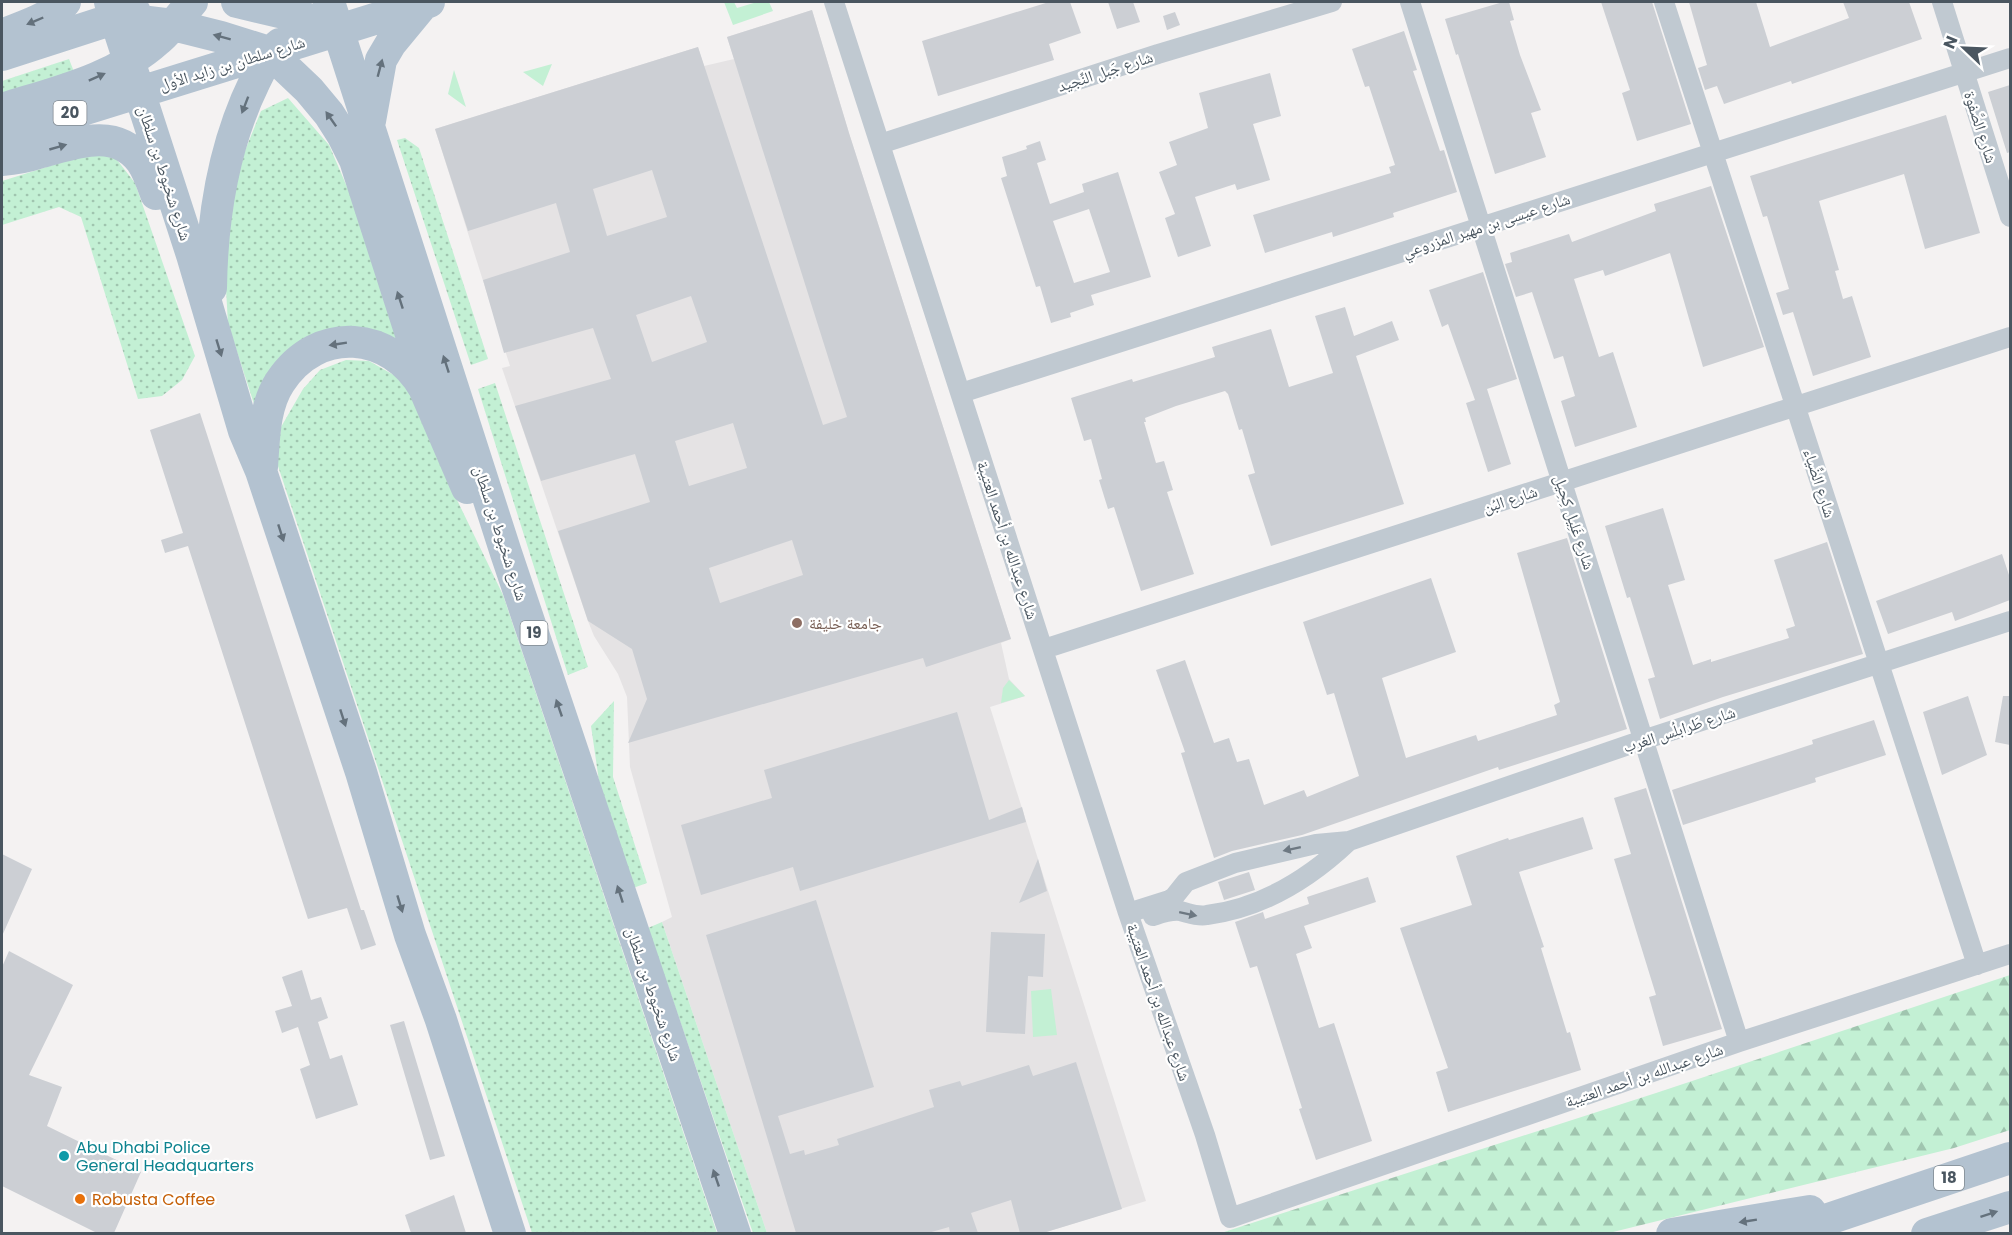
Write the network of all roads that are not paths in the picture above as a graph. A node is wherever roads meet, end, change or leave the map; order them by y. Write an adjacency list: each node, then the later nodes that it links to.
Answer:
1 (65, 2): 13 (main road, one-way to 13)
2 (192, 2): 11 (main road)
3 (237, 2): 12 (main road)
4 (427, 2): 12 (main road, شارع سلطان بن زايد الأول / 20); 21 (main road, one-way to 4)
5 (834, 2): 23 (street, شارع عبدالله بن أحمد العتيبة)
6 (1332, 2): 23 (street, شارع جَبل النِّجيد)
7 (1410, 2): 27 (street, شارع غَلِيل كِحِيل)
8 (1664, 2): 24 (street, شارع الضِّياء)
9 (1942, 2): 18 (street, شارع الصَّفوة)
10 (113, 10): 11 (main road); 15 (main road); 17 (main road, شارع شخبوط بن سلطان)
11 (170, 13): 14 (main road, one-way to 11); 17 (main road)
12 (326, 13): 14 (main road, شارع سلطان بن زايد الأول / 20); 21 (main road, شارع شخبوط بن سلطان / 19)
13 (2, 35)
14 (269, 52): 19 (main road, شارع سلطان بن زايد الأول / 20); 29 (main road, one-way to 29); 33 (main road, one-way to 14)
15 (2, 55)
16 (2010, 58): 18 (street, شارع عيسى بن مهير المزروعي)
17 (130, 62): 19 (main road, شارع شخبوط بن سلطان); 20 (main road, one-way to 17)
18 (1964, 71): 24 (street, شارع عيسى بن مهير المزروعي); 26 (street, شارع الصَّفوة)
19 (139, 92): 22 (main road, شارع سلطان بن زايد الأول / 20); 28 (main road, شارع شخبوط بن سلطان)
20 (2, 109)
21 (369, 125): 33 (main road, شارع شخبوط بن سلطان / 19, one-way to 21)
22 (2, 135)
23 (880, 144): 31 (street, شارع عبدالله بن أحمد العتيبة)
24 (1714, 152): 27 (street, شارع عيسى بن مهير المزروعي); 32 (street, شارع الضِّياء)
25 (2, 160): 28 (main road, one-way to 28)
26 (2010, 217)
27 (1481, 226): 31 (street, شارع عيسى بن مهير المزروعي); 35 (street, شارع غَلِيل كِحِيل)
28 (192, 255): 29 (main road, شارع شخبوط بن سلطان)
29 (210, 313): 34 (main road, شارع شخبوط بن سلطان, one-way to 34)
30 (2010, 338): 32 (street, شارع البُن)
31 (961, 393): 38 (street, شارع عبدالله بن أحمد العتيبة)
32 (1796, 407): 35 (street, شارع البُن); 39 (street, شارع الضِّياء)
33 (479, 465): 36 (main road, شارع شخبوط بن سلطان / 19)
34 (261, 471): 36 (main road, one-way to 34); 49 (main road, شارع شخبوط بن سلطان, one-way to 49)
35 (1562, 482): 38 (street, شارع البُن); 40 (street, شارع غَلِيل كِحِيل)
36 (506, 553): 50 (main road, شارع شخبوط بن سلطان / 19, one-way to 36)
37 (2010, 621): 39 (street, شارع طَرابلُس الغرب)
38 (1044, 649): 42 (street, شارع عبدالله بن أحمد العتيبة)
39 (1878, 664): 40 (street, شارع طَرابلُس الغرب); 44 (street, شارع الضِّياء)
40 (1643, 740): 41 (street, شارع طَرابلُس الغرب); 45 (street, شارع غَلِيل كِحِيل)
41 (1350, 841): 42 (street, شارع طَرابلُس الغرب, one-way to 42); 42 (street, شارع طَرابلُس الغرب, one-way to 41)
42 (1130, 918): 45 (street, شارع عبدالله بن أحمد العتيبة)
43 (2010, 954): 44 (street, شارع عبدالله بن أحمد العتيبة)
44 (1977, 965): 45 (street, شارع عبدالله بن أحمد العتيبة)
45 (1739, 1042)
46 (2010, 1158): 47 (main road, 18)
47 (1888, 1199): 51 (main road, one-way to 51); 52 (main road, 18)
48 (2010, 1207): 53 (main road, one-way to 48)
49 (510, 1233)
50 (735, 1233)
51 (1672, 1233)
52 (1784, 1233)
53 (1927, 1233)

